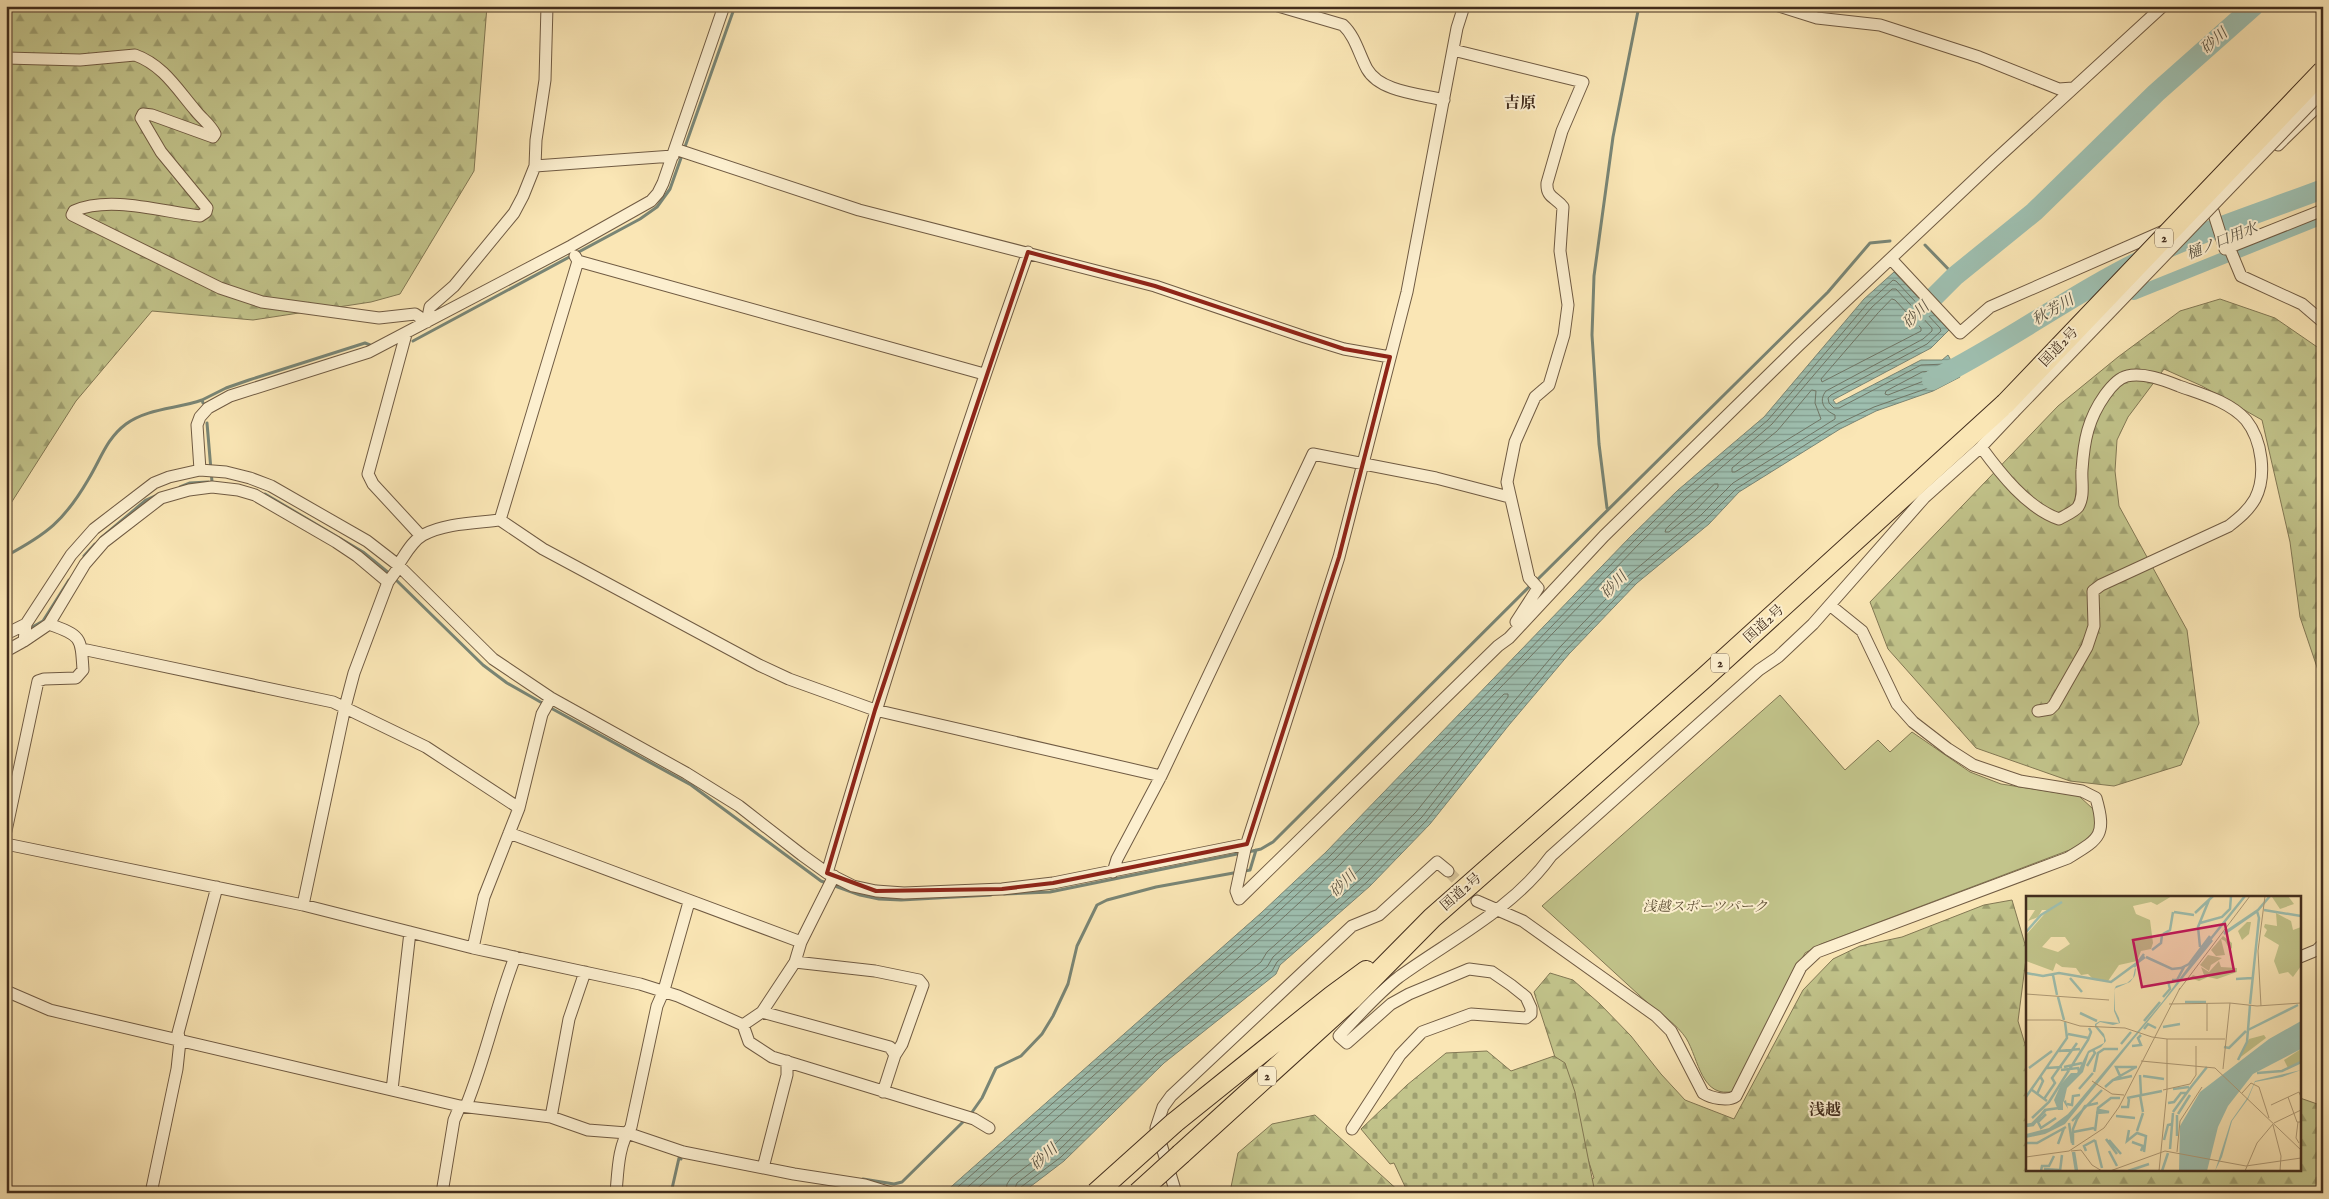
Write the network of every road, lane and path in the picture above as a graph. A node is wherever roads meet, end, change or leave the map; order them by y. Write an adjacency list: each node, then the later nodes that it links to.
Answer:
1 (547, 6): 15 (street)
2 (724, 6): 14 (street)
3 (1278, 6): 12 (street)
4 (1464, 6): 7 (street)
5 (1779, 6): 10 (street)
6 (2163, 6): 10 (street)
7 (1453, 50): 12 (street); 31 (street)
8 (6, 58): 22 (street)
9 (2323, 71): 27 (highway, 国道2号 / 2, bridge)
10 (2073, 88): 21 (street)
11 (2323, 91): 27 (street, bridge)
12 (1444, 100): 25 (street)
13 (2323, 101): 17 (street)
14 (679, 152): 15 (street); 19 (street); 20 (street)
15 (535, 166): 22 (street)
16 (2323, 210): 18 (street)
17 (2213, 212): 18 (street); 21 (street)
18 (2230, 251): 23 (street)
19 (1028, 252): 25 (street); 26 (street)
20 (574, 253): 22 (street); 26 (street); 32 (street)
21 (1891, 259): 39 (street)
22 (427, 322): 24 (street)
23 (2323, 322)
24 (406, 334): 30 (street); 33 (street)
25 (1390, 357): 29 (street)
26 (984, 374): 44 (street)
27 (2009, 408): 28 (street); 60 (highway, 国道2号 / 2)
28 (1981, 446): 35 (street); 45 (street)
29 (1362, 463): 31 (street); 46 (street); 51 (street)
30 (207, 471): 34 (street); 37 (street)
31 (1509, 497): 39 (street)
32 (500, 520): 33 (street); 44 (street)
33 (422, 536): 34 (street)
34 (394, 573): 36 (street); 42 (street); 43 (street)
35 (1831, 606): 59 (street); 59 (street)
36 (49, 624): 37 (street); 40 (street)
37 (25, 632): 38 (street); 41 (street)
38 (6, 634)
39 (1508, 638): 51 (street)
40 (82, 649): 43 (street); 48 (street)
41 (6, 651)
42 (548, 702): 47 (street); 54 (street)
43 (345, 707): 47 (street); 58 (street)
44 (875, 710): 46 (street); 54 (street)
45 (2038, 711)
46 (1161, 776): 53 (street)
47 (518, 808): 49 (street)
48 (6, 831)
49 (508, 833): 57 (street); 64 (street)
50 (6, 844): 55 (street)
51 (1246, 847): 53 (street)
52 (1448, 871): 85 (street)
53 (1113, 872): 54 (street)
54 (830, 880): 62 (street)
55 (216, 887): 58 (street); 73 (street)
56 (1477, 901): 59 (street)
57 (689, 902): 62 (street); 69 (street)
58 (303, 906): 61 (street)
59 (1497, 909): 81 (street)
60 (1432, 918): 83 (highway, 国道2号 / 2); 90 (highway, bridge)
61 (410, 932): 64 (street); 76 (street)
62 (801, 942): 67 (street)
63 (2323, 944): 65 (street)
64 (473, 948): 66 (street)
65 (2302, 956)
66 (515, 957): 68 (street); 78 (street)
67 (795, 962): 71 (street); 74 (street)
68 (585, 972): 69 (street); 79 (street)
69 (664, 990): 72 (street); 82 (street)
70 (6, 991): 73 (street)
71 (762, 1012): 72 (street); 74 (street)
72 (743, 1025): 75 (street)
73 (180, 1041): 76 (street); 86 (street)
74 (894, 1055): 77 (street)
75 (787, 1062): 77 (street); 84 (street)
76 (392, 1090): 78 (street)
77 (883, 1092): 80 (street)
78 (463, 1106): 79 (street); 87 (street)
79 (551, 1117): 82 (street)
80 (989, 1128)
81 (1352, 1129)
82 (627, 1133): 84 (street); 88 (street)
83 (1185, 1160): 85 (highway); 91 (highway, bridge)
84 (763, 1168): 89 (street)
85 (1170, 1192)
86 (151, 1193)
87 (442, 1193)
88 (616, 1193)
89 (891, 1193)
90 (1096, 1193)
91 (1138, 1193)

